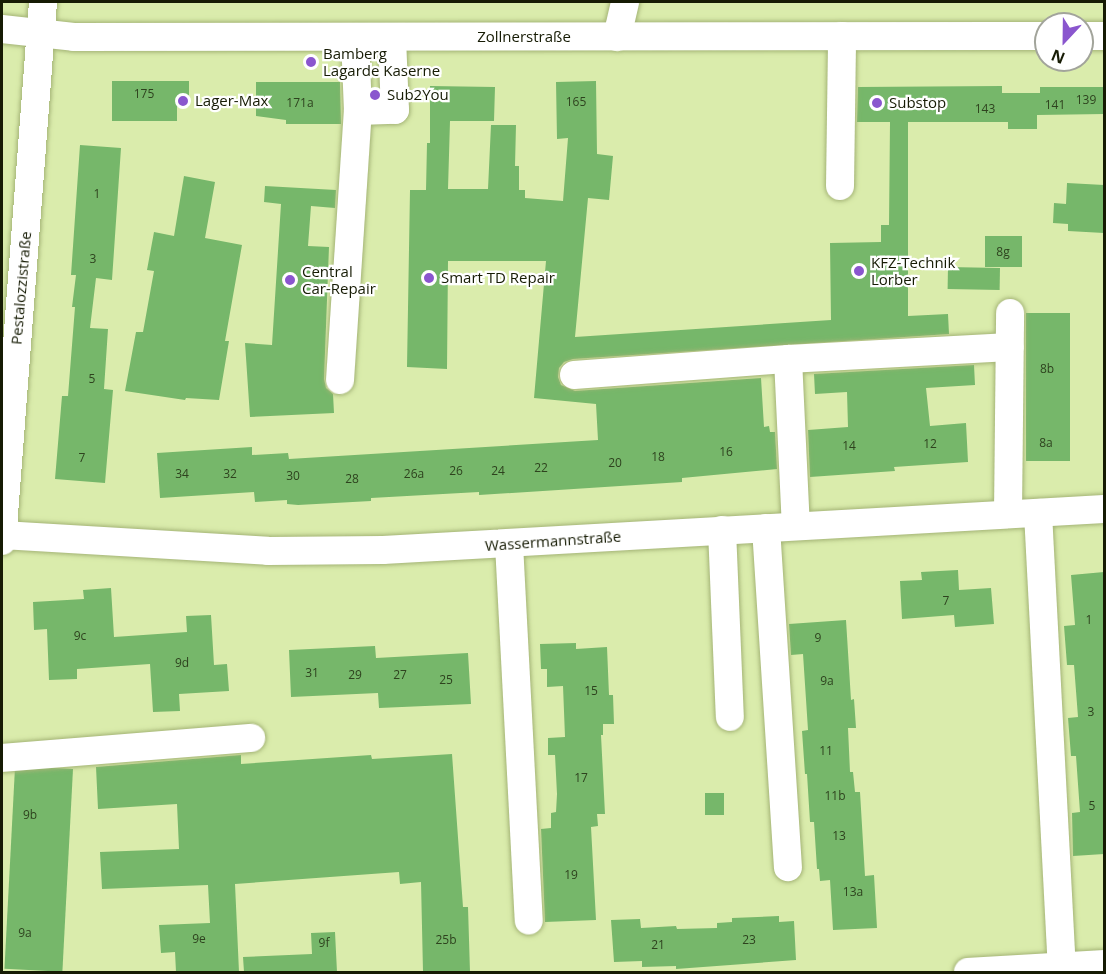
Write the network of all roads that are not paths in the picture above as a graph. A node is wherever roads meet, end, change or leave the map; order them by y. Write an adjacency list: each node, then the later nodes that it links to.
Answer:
1 (43, 2): 4 (street, Pestalozzistraße)
2 (625, 2): 9 (street)
3 (2, 29): 4 (street, Zollnerstraße)
4 (41, 34): 7 (street, Zollnerstraße); 23 (street, Pestalozzistraße)
5 (842, 36): 6 (street, Zollnerstraße); 9 (street, Zollnerstraße); 11 (street)
6 (1034, 36)
7 (355, 37): 8 (street, Zollnerstraße); 10 (street)
8 (392, 37): 9 (street, Zollnerstraße); 10 (street)
9 (617, 37)
10 (358, 111): 16 (street)
11 (840, 186)
12 (1010, 313): 13 (street)
13 (1010, 347): 14 (street); 19 (street)
14 (788, 359): 15 (street); 20 (street)
15 (574, 375)
16 (339, 381)
17 (1104, 509): 18 (street, Wassermannstraße)
18 (1038, 513): 19 (street, Wassermannstraße); 32 (street)
19 (1008, 514): 20 (street, Wassermannstraße)
20 (796, 526): 21 (street, Wassermannstraße)
21 (766, 528): 22 (street, Wassermannstraße); 29 (street)
22 (722, 530): 25 (street, Wassermannstraße); 26 (street)
23 (2, 535): 24 (street, Pestalozzistraße); 25 (street, Wassermannstraße)
24 (2, 541)
25 (509, 544): 30 (street)
26 (730, 717)
27 (251, 738): 28 (street)
28 (2, 758)
29 (788, 867)
30 (529, 920)
31 (1104, 964): 32 (street)
32 (1062, 966): 33 (street)
33 (968, 972)

